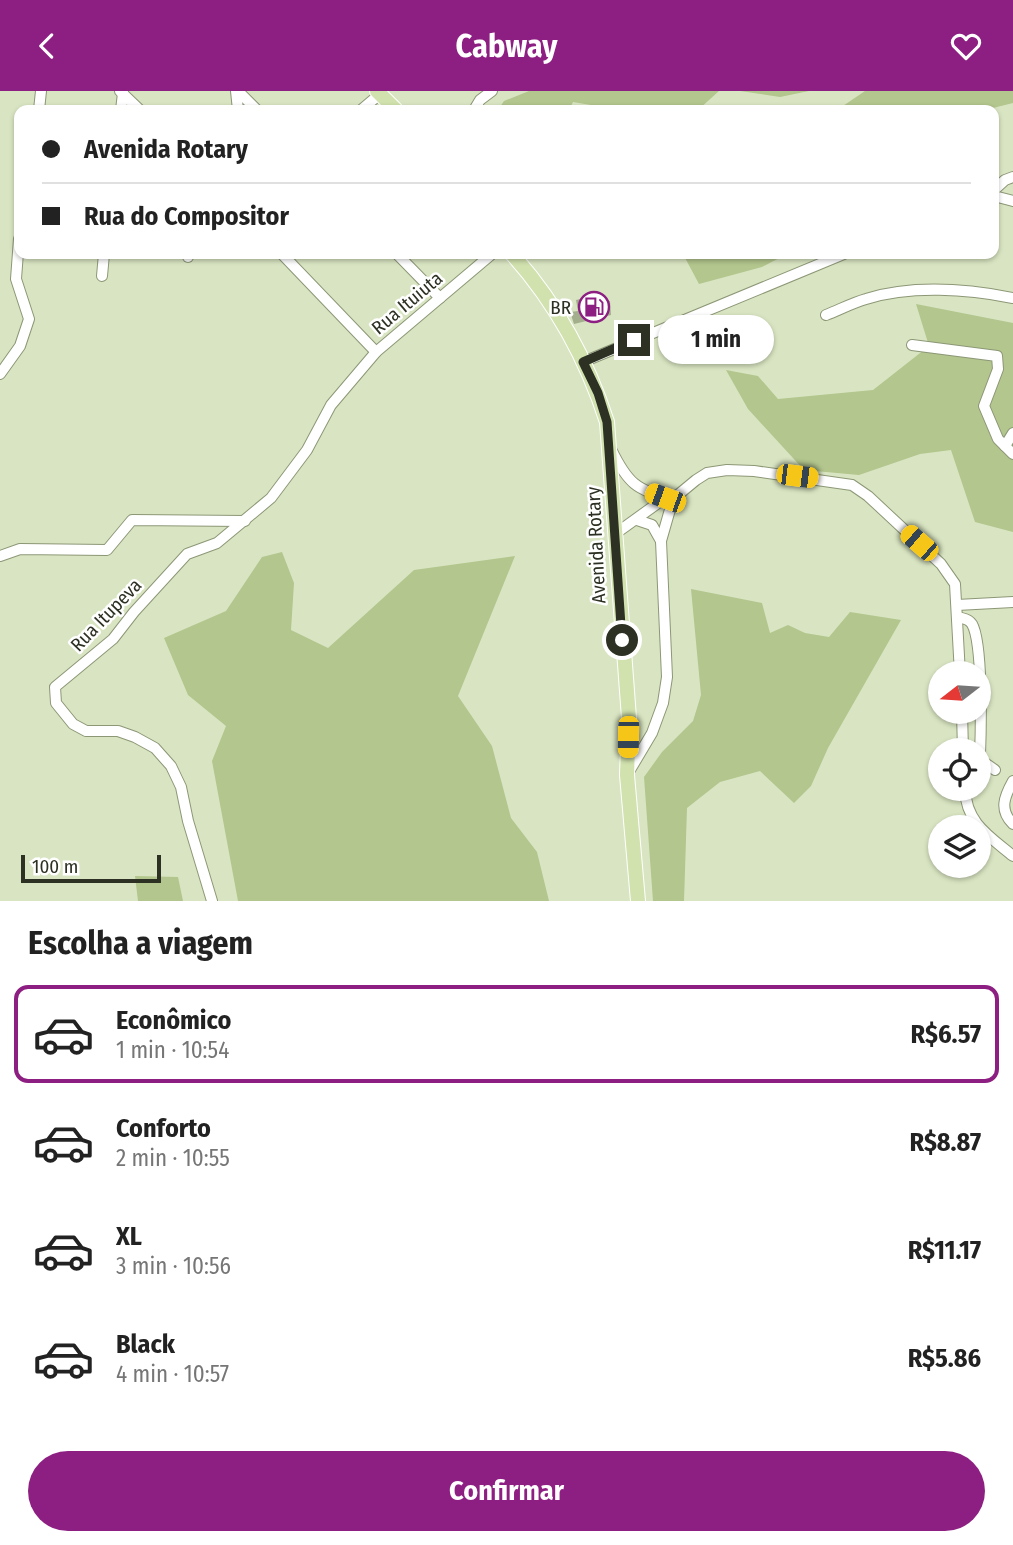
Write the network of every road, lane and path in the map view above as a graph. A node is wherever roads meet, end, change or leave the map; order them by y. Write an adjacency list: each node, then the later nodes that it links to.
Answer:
1 (237, 91): 6 (street)
2 (492, 91): 9 (street)
3 (122, 92): 5 (street)
4 (378, 92): 7 (street); 8 (main road)
5 (135, 105)
6 (252, 105)
7 (366, 105)
8 (391, 105)
9 (477, 105)
10 (1013, 177): 11 (street)
11 (999, 186)
12 (18, 259): 26 (street)
13 (104, 259): 19 (street)
14 (287, 259): 24 (street)
15 (402, 259): 20 (street)
16 (486, 259): 20 (street, Rua Ituiuta)
17 (516, 259): 25 (main road, Avenida Rotary)
18 (832, 259): 25 (street)
19 (102, 276)
20 (440, 298): 24 (street, Rua Ituiuta)
21 (1013, 298): 22 (street)
22 (825, 315)
23 (912, 345): 29 (street)
24 (376, 352): 32 (street, Rua Itupeva)
25 (583, 362): 28 (main road, Avenida Rotary)
26 (0, 374)
27 (1013, 433): 29 (street)
28 (610, 447): 30 (street); 33 (main road, Avenida Rotary)
29 (1009, 450)
30 (669, 498): 31 (street); 34 (street); 37 (street)
31 (637, 520): 33 (street); 34 (street)
32 (245, 521): 35 (street); 46 (street, Rua Itupeva)
33 (615, 534): 41 (main road, Avenida Rotary)
34 (660, 541): 41 (street)
35 (0, 556)
36 (1013, 602): 37 (street)
37 (957, 605): 38 (street)
38 (957, 617): 39 (street); 40 (street)
39 (959, 661)
40 (995, 770)
41 (627, 775): 47 (main road, Avenida Rotary)
42 (1013, 781): 44 (street)
43 (967, 801): 45 (street)
44 (1013, 824)
45 (1013, 856)
46 (212, 901)
47 (638, 901)

